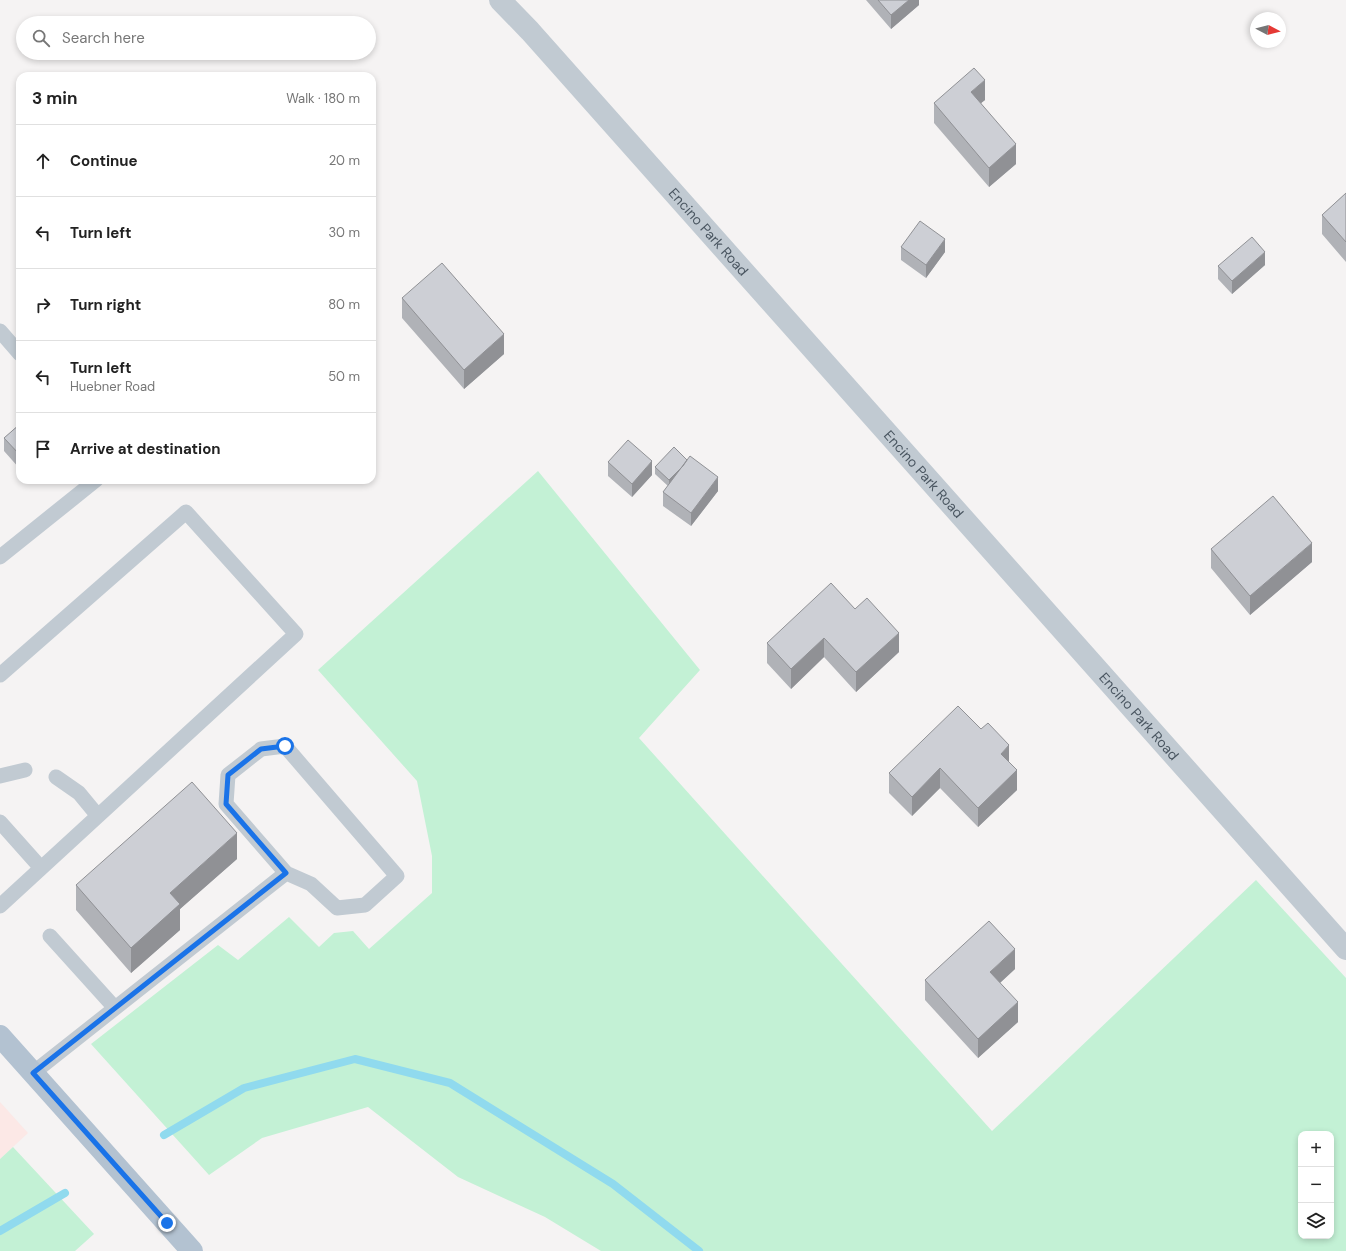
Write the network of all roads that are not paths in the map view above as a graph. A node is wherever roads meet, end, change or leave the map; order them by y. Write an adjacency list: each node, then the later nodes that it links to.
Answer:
1 (500, 0): 16 (street, Encino Park Road)
2 (0, 331): 3 (lane)
3 (16, 349)
4 (91, 484): 5 (lane)
5 (0, 557)
6 (0, 675): 10 (lane)
7 (25, 770): 8 (lane)
8 (0, 776)
9 (56, 777): 10 (lane)
10 (98, 816): 12 (lane)
11 (0, 822): 12 (lane)
12 (41, 868): 14 (lane)
13 (286, 873): 13 (lane); 17 (lane)
14 (0, 906)
15 (50, 936): 17 (lane)
16 (1346, 949)
17 (114, 1008): 19 (lane)
18 (0, 1036): 19 (main road)
19 (33, 1073): 20 (main road)
20 (192, 1251)

